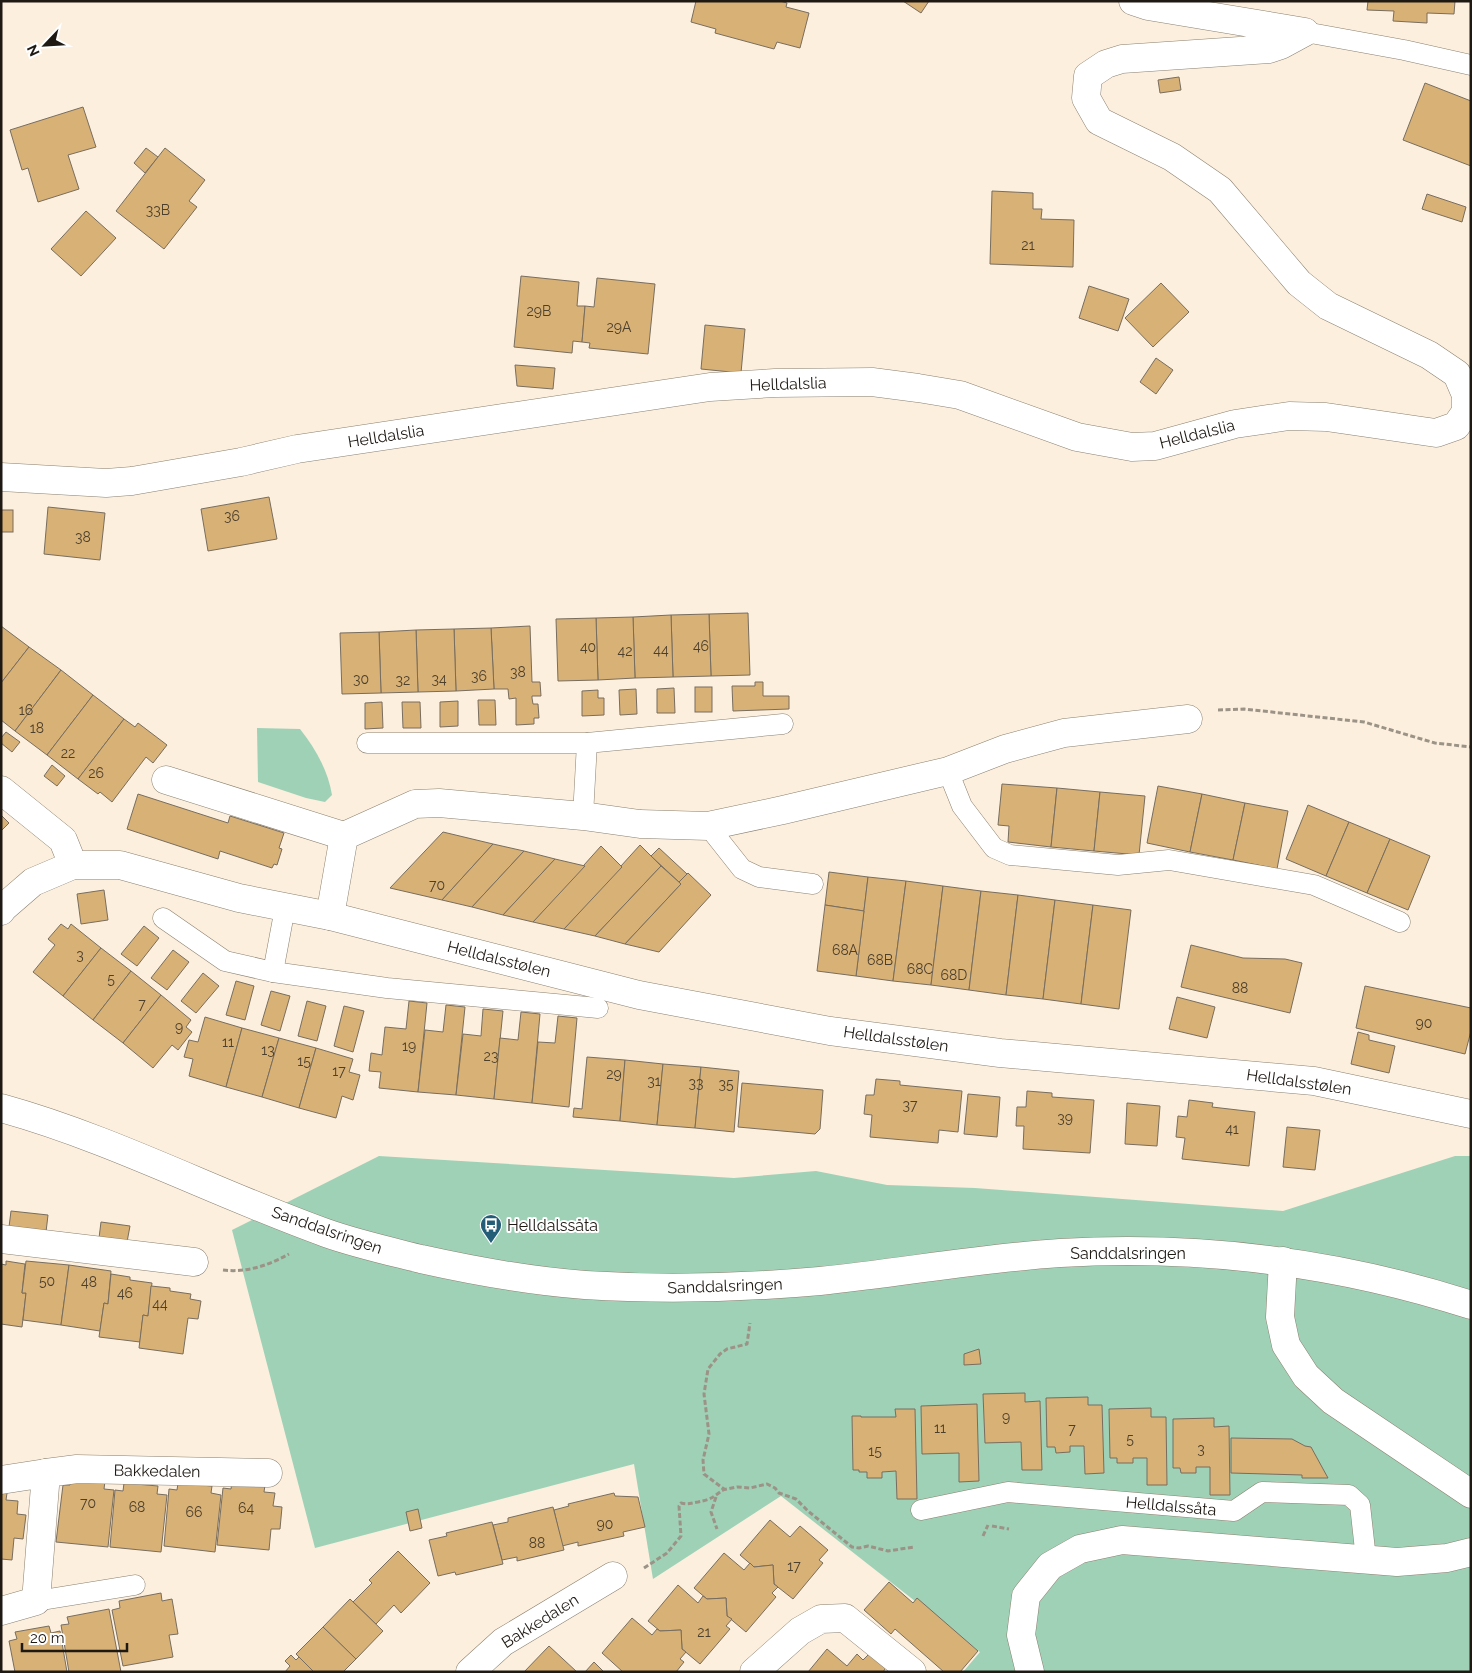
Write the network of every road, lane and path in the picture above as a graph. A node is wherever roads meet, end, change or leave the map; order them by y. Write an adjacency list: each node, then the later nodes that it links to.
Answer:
1 (1133, 1): 2 (street)
2 (1305, 32): 3 (lane); 4 (street, Helldalslia)
3 (1471, 65)
4 (1, 477)
5 (1188, 719): 9 (path); 10 (street)
6 (783, 724): 8 (lane)
7 (367, 743): 8 (lane)
8 (587, 743): 13 (lane)
9 (1471, 747)
10 (948, 771): 14 (street); 22 (lane)
11 (166, 780): 15 (street)
12 (1, 790): 16 (street)
13 (582, 816): 14 (street); 15 (street)
14 (708, 826): 17 (lane)
15 (344, 836): 20 (street)
16 (73, 865): 18 (street, Helldalsstølen); 19 (street, Helldalsstølen)
17 (813, 884)
18 (285, 908): 20 (street, Helldalsstølen); 23 (lane)
19 (1, 911)
20 (330, 916): 26 (street, Helldalsstølen)
21 (163, 918): 23 (lane, Helldalsstølen)
22 (1400, 922)
23 (273, 972): 24 (lane, Helldalsstølen)
24 (598, 1008)
25 (1, 1108): 29 (street, Sanddalsringen)
26 (1471, 1114)
27 (1, 1239): 30 (street)
28 (293, 1252): 30 (path)
29 (1283, 1261): 31 (street, Sanddalsringen); 37 (street)
30 (194, 1262)
31 (1471, 1305)
32 (750, 1323): 36 (path)
33 (46, 1473): 34 (street, Bakkedalen); 35 (street, Bakkedalen); 47 (street)
34 (268, 1473)
35 (1, 1480)
36 (724, 1489): 40 (path); 42 (path); 45 (path)
37 (1471, 1494)
38 (920, 1510): 44 (lane, Helldalssåta)
39 (989, 1522): 41 (path)
40 (717, 1529)
41 (983, 1536)
42 (914, 1547)
43 (1471, 1552): 44 (street)
44 (1366, 1559): 52 (street)
45 (613, 1576): 49 (street, Bakkedalen)
46 (135, 1586): 47 (lane)
47 (36, 1601): 48 (street)
48 (1, 1611)
49 (470, 1672)
50 (754, 1672): 51 (street)
51 (912, 1672)
52 (1030, 1672)

